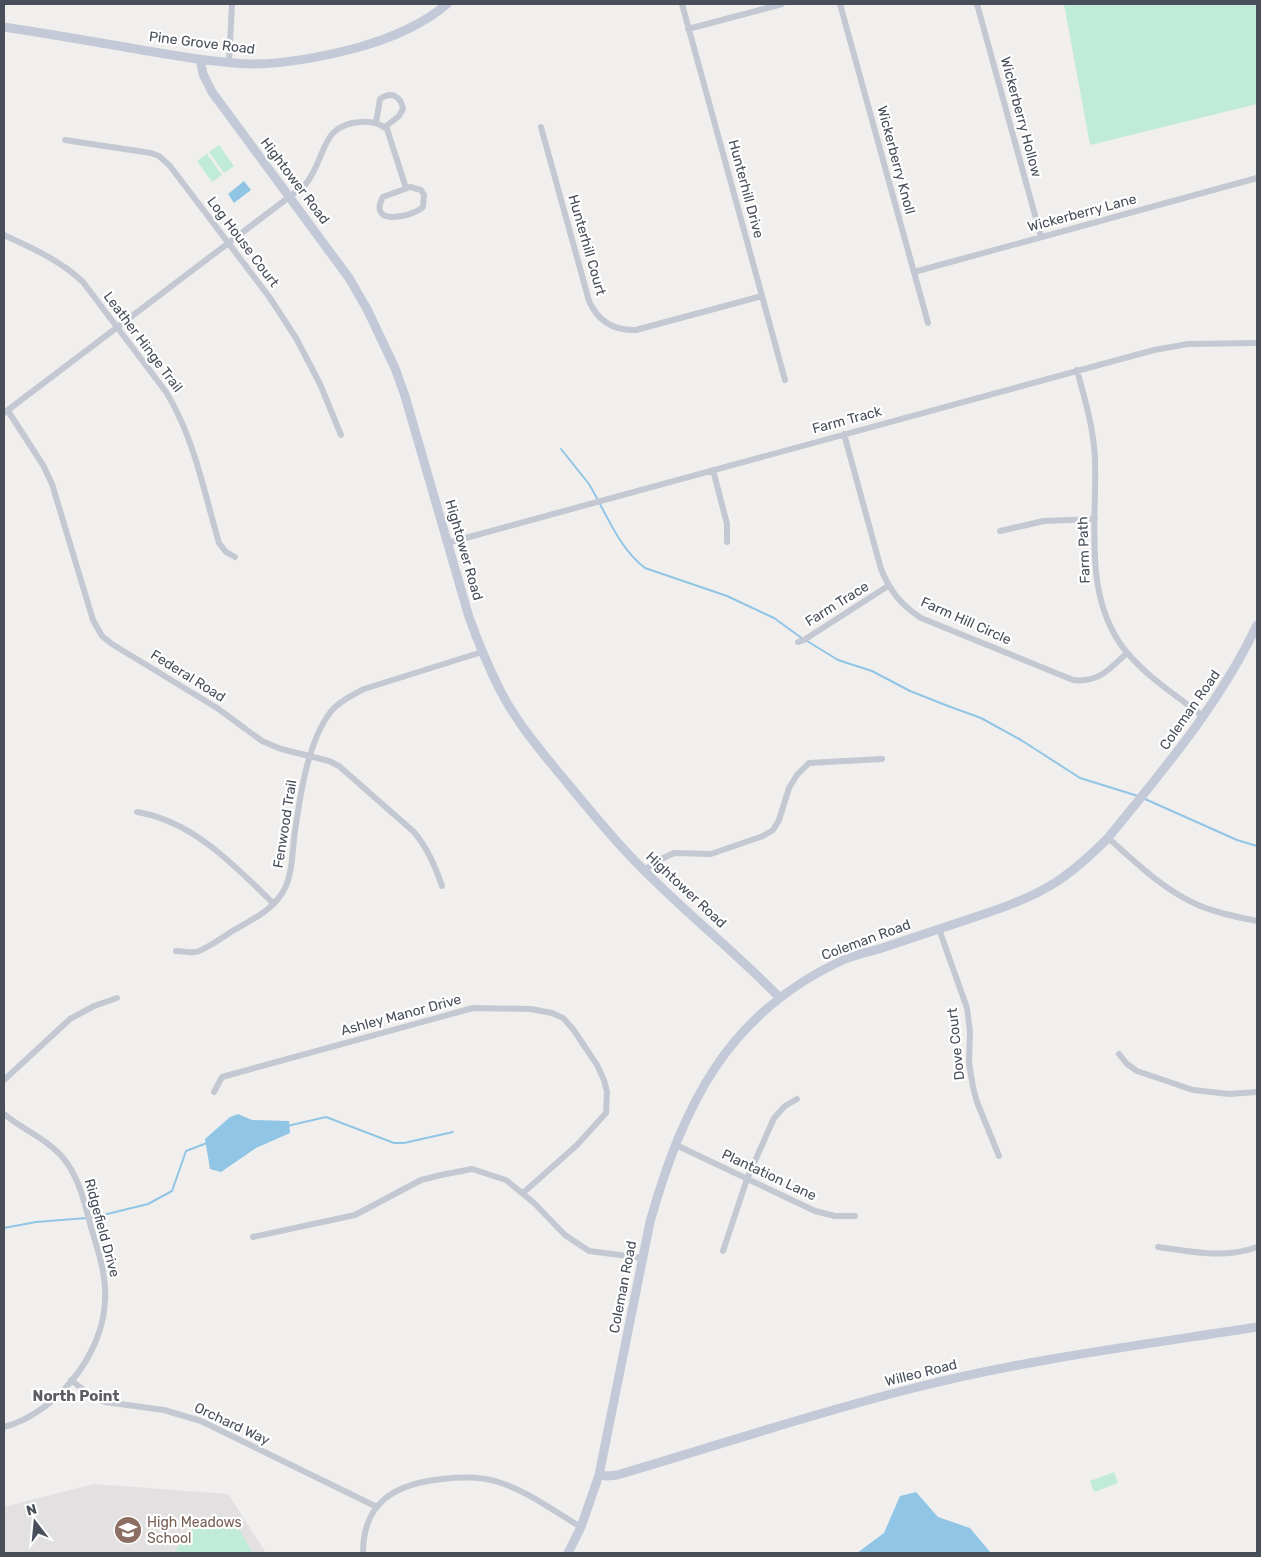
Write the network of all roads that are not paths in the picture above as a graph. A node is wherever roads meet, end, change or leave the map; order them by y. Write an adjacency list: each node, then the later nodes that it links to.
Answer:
1 (232, 4): 10 (street)
2 (447, 4): 10 (street, Pine Grove Road)
3 (682, 4): 8 (street, Hunterhill Drive)
4 (782, 4): 8 (street)
5 (840, 4): 21 (street, Wickerberry Knoll)
6 (977, 4): 19 (street, Wickerberry Hollow)
7 (4, 26): 9 (street, Pine Grove Road)
8 (688, 29): 22 (street, Hunterhill Drive)
9 (200, 59): 10 (street, Pine Grove Road); 17 (street, Hightower Road)
10 (229, 62)
11 (376, 123): 12 (street); 12 (street); 17 (street)
12 (384, 127): 16 (street)
13 (541, 127): 22 (street, Hunterhill Court)
14 (65, 140): 20 (street, Log House Court)
15 (1257, 178): 19 (street, Wickerberry Lane)
16 (406, 188): 16 (street)
17 (290, 198): 20 (street); 35 (street, Hightower Road)
18 (4, 235): 24 (street, Leather Hinge Trail)
19 (1041, 237): 21 (street, Wickerberry Lane)
20 (229, 244): 24 (street); 30 (street, Log House Court)
21 (914, 272): 23 (street, Wickerberry Knoll)
22 (762, 296): 27 (street, Hunterhill Drive)
23 (928, 324)
24 (118, 328): 28 (street); 36 (street, Leather Hinge Trail)
25 (1257, 343): 26 (street, Farm Track)
26 (1077, 370): 29 (street, Farm Track); 32 (street, Farm Path)
27 (785, 380)
28 (6, 412): 43 (street, Federal Road)
29 (844, 434): 31 (street, Farm Track); 37 (street, Farm Hill Circle)
30 (341, 435)
31 (713, 470): 34 (street); 35 (street, Farm Track)
32 (1095, 519): 33 (street); 41 (street, Farm Path)
33 (1000, 531)
34 (728, 542)
35 (447, 543): 40 (street, Hightower Road)
36 (235, 557)
37 (888, 586): 39 (street, Farm Trace); 41 (street, Farm Hill Circle)
38 (1257, 625): 42 (street, Coleman Road)
39 (798, 642)
40 (482, 652): 43 (street, Fenwood Trail); 47 (street, Hightower Road)
41 (1127, 653): 42 (street, Farm Path)
42 (1204, 717): 46 (street, Coleman Road)
43 (311, 756): 48 (street, Federal Road); 49 (street, Fenwood Trail)
44 (882, 759): 47 (street)
45 (136, 812): 49 (street)
46 (1108, 838): 50 (street); 51 (street, Coleman Road)
47 (644, 870): 53 (street, Hightower Road)
48 (442, 886)
49 (274, 904): 52 (street, Fenwood Trail)
50 (1257, 921)
51 (939, 929): 53 (street, Coleman Road); 62 (street, Dove Court)
52 (176, 951)
53 (779, 997): 61 (street, Coleman Road)
54 (118, 998): 56 (street)
55 (1120, 1054): 58 (street)
56 (4, 1080)
57 (214, 1092): 64 (street, Ashley Manor Drive)
58 (1257, 1092)
59 (797, 1099): 63 (street)
60 (4, 1114): 72 (street, Ridgefield Drive)
61 (676, 1145): 63 (street, Plantation Lane); 70 (street, Coleman Road)
62 (999, 1156)
63 (747, 1179): 65 (street, Plantation Lane); 69 (street)
64 (523, 1193): 66 (street); 70 (street)
65 (855, 1216)
66 (253, 1237)
67 (1158, 1247): 68 (street)
68 (1257, 1247)
69 (723, 1251)
70 (643, 1258): 74 (street, Coleman Road)
71 (1257, 1327): 74 (street, Willeo Road)
72 (71, 1380): 73 (street, Ridgefield Drive); 75 (street, Orchard Way)
73 (4, 1427)
74 (599, 1475): 76 (street, Coleman Road)
75 (377, 1507): 76 (street); 77 (street)
76 (581, 1527): 78 (street, Coleman Road)
77 (363, 1553)
78 (568, 1553)

